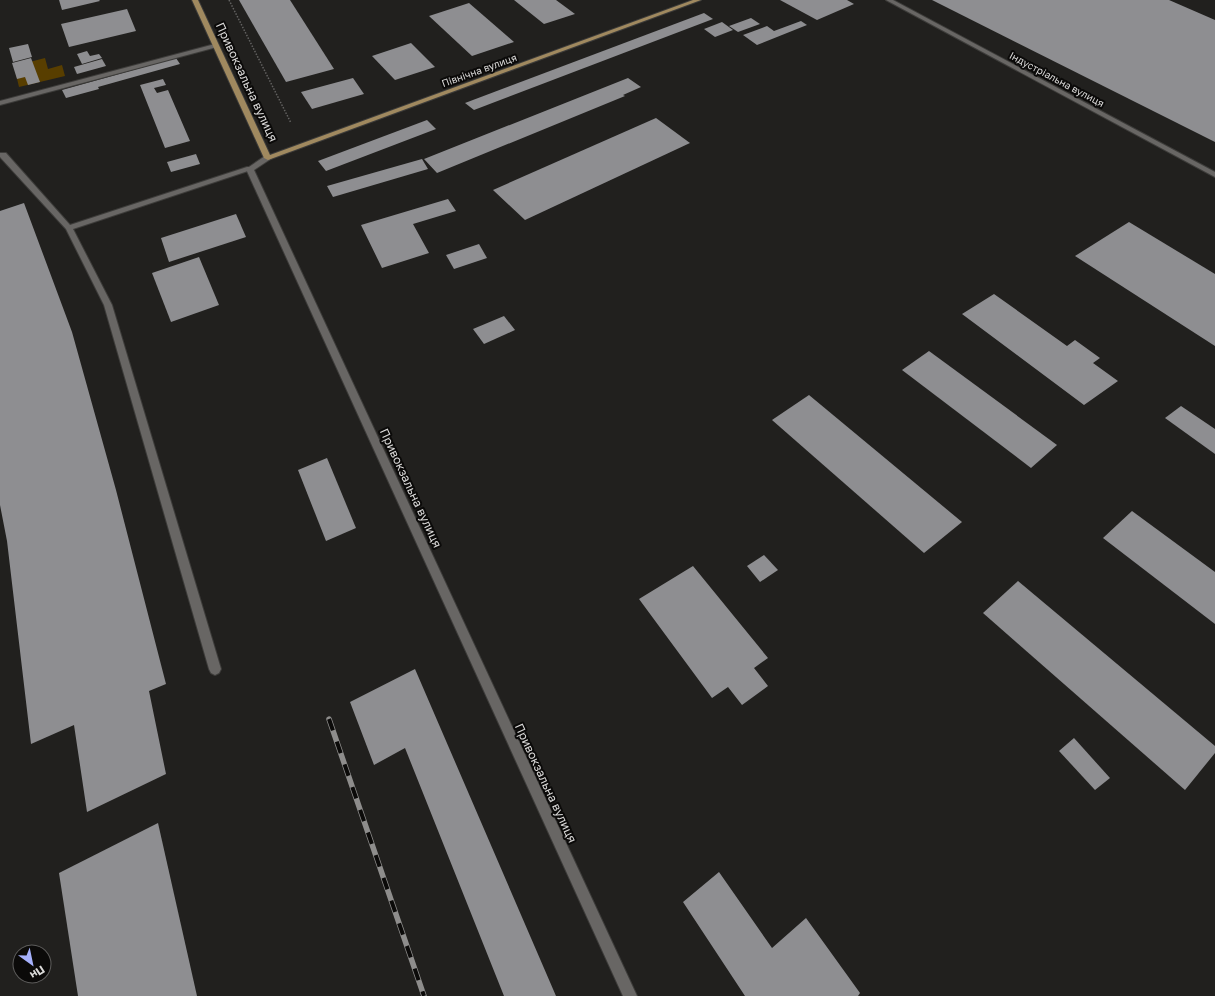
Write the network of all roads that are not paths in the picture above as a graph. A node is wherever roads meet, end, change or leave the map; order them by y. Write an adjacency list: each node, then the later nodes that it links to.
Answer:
1 (195, 0): 4 (main road, Привокзальна вулиця)
2 (698, 0): 7 (main road, Північна вулиця)
3 (889, 0): 9 (street, Індустріальна вулиця)
4 (215, 46): 5 (street); 7 (main road, Привокзальна вулиця)
5 (0, 103)
6 (3, 155): 10 (street)
7 (268, 158): 8 (street, Привокзальна вулиця)
8 (250, 169): 10 (street); 12 (street, Привокзальна вулиця)
9 (1215, 175)
10 (69, 228): 11 (street)
11 (215, 669)
12 (630, 996)

